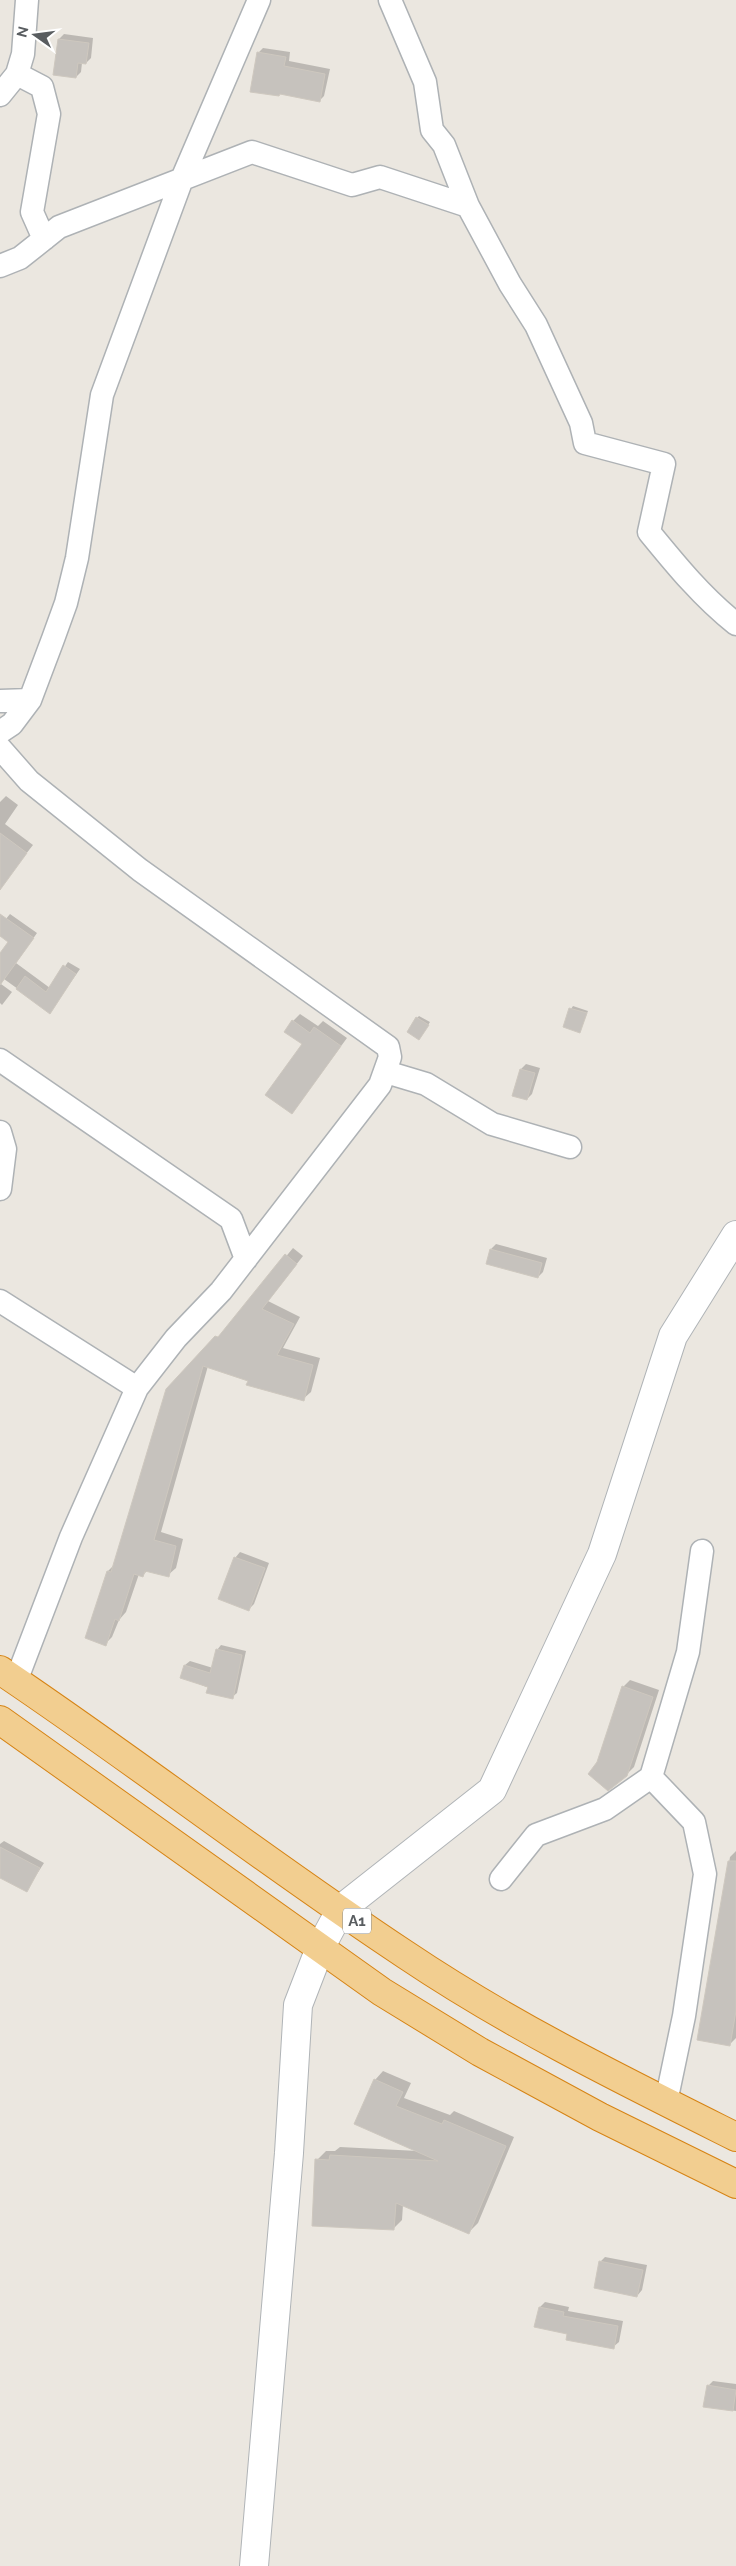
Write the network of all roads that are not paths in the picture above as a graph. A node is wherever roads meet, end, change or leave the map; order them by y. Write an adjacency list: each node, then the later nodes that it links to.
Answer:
1 (27, 0): 4 (street)
2 (259, 0): 6 (street)
3 (390, 0): 7 (street)
4 (17, 74): 5 (street); 8 (street)
5 (0, 95)
6 (182, 179): 7 (street); 8 (street); 11 (street)
7 (468, 206): 10 (street)
8 (44, 239): 9 (street)
9 (0, 266)
10 (736, 624)
11 (30, 700): 12 (street); 13 (street)
12 (0, 701)
13 (0, 732)
14 (0, 748): 16 (street)
15 (0, 1060): 21 (street)
16 (386, 1072): 18 (street); 21 (street)
17 (0, 1132): 19 (street)
18 (570, 1147)
19 (0, 1189)
20 (736, 1236): 29 (main road)
21 (246, 1259): 23 (street)
22 (0, 1301): 23 (street)
23 (137, 1388): 25 (street)
24 (702, 1552): 27 (street)
25 (8, 1676): 29 (highway, A1)
26 (0, 1720): 30 (highway)
27 (651, 1778): 28 (street); 31 (street)
28 (501, 1879)
29 (341, 1909): 30 (main road); 31 (highway, A1)
30 (320, 1948): 33 (highway); 34 (main road)
31 (666, 2102): 32 (highway, A1)
32 (736, 2137)
33 (736, 2184)
34 (254, 2566)

